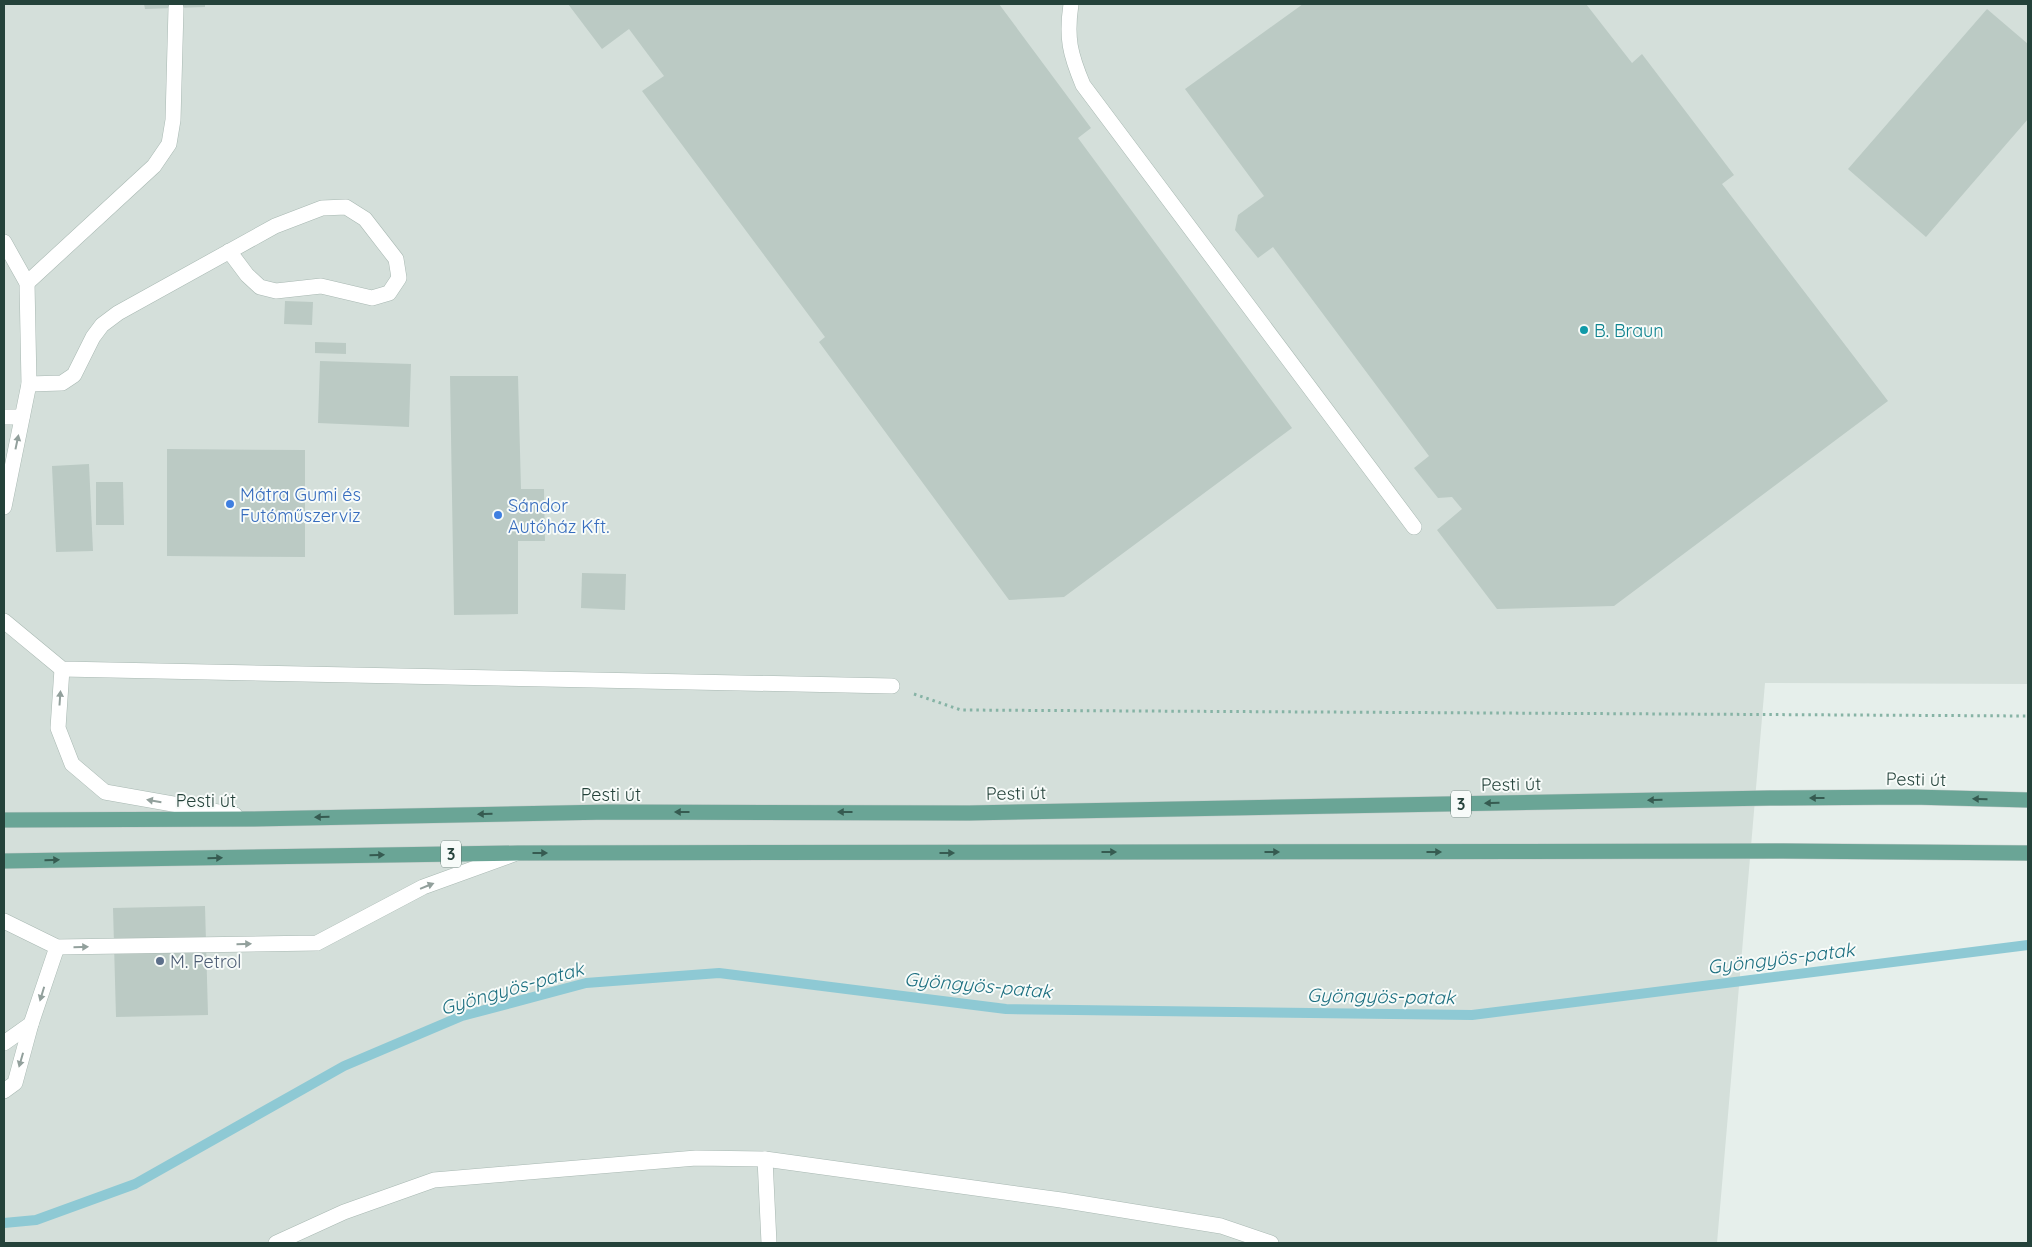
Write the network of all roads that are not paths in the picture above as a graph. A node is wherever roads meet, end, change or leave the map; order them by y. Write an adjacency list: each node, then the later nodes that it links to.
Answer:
1 (1071, 4): 10 (street)
2 (176, 8): 5 (street)
3 (4, 242): 5 (street)
4 (229, 251): 4 (street); 6 (street)
5 (27, 283): 6 (street)
6 (29, 384): 8 (street)
7 (4, 417): 8 (street)
8 (22, 417): 9 (street, one-way to 8)
9 (4, 507)
10 (1414, 527)
11 (4, 621): 12 (street)
12 (62, 669): 13 (street); 15 (street, one-way to 12)
13 (892, 686)
14 (2028, 800): 15 (main road, Pesti út / 3, one-way to 15)
15 (254, 818): 16 (main road, Pesti út / 3)
16 (4, 820)
17 (518, 853): 18 (main road, 3, one-way to 18); 19 (main road, 3, one-way to 17); 21 (street, one-way to 17)
18 (2028, 853)
19 (4, 861)
20 (4, 921): 21 (street)
21 (57, 947): 22 (street, one-way to 22)
22 (32, 1024): 23 (street); 24 (street, one-way to 24)
23 (4, 1043)
24 (4, 1090)
25 (765, 1159): 26 (street); 27 (street); 28 (street)
26 (276, 1243)
27 (769, 1243)
28 (1271, 1243)

